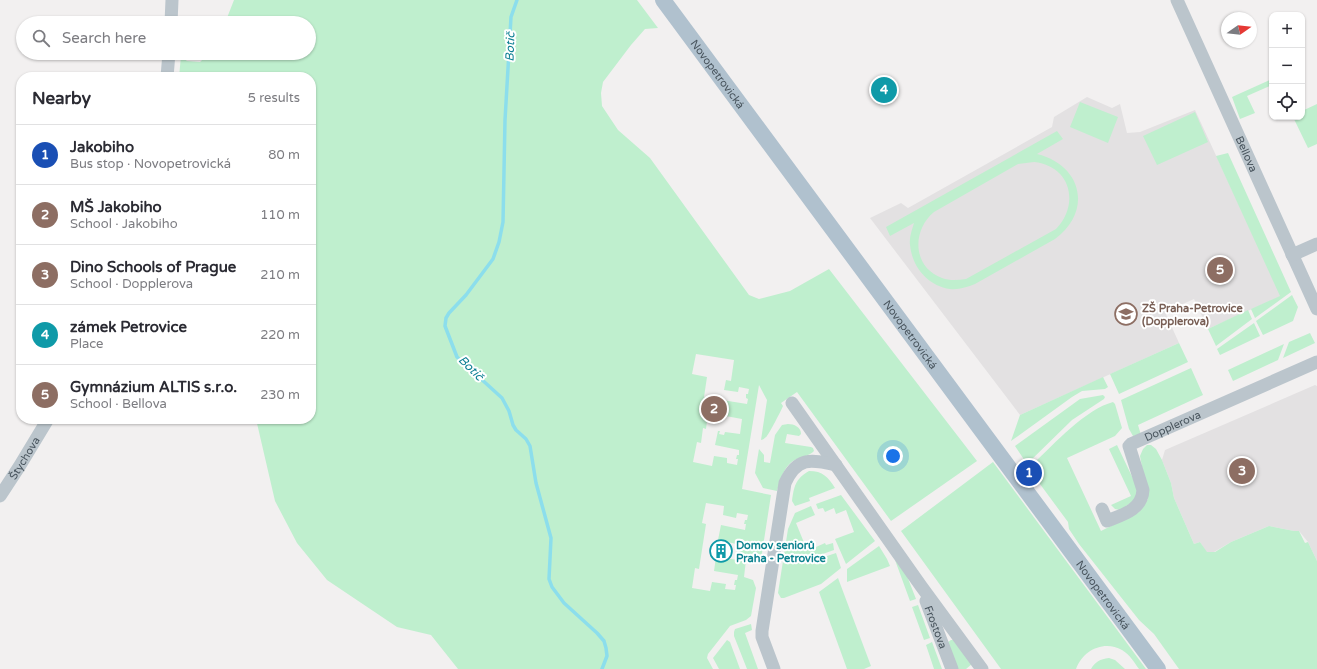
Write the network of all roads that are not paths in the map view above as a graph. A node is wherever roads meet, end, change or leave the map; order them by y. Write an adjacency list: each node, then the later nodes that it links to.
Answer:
1 (172, 0): 4 (street)
2 (1177, 0): 8 (street, Bellova)
3 (665, 1): 20 (main road, Novopetrovická)
4 (171, 16)
5 (168, 60): 6 (street)
6 (167, 72)
7 (1317, 244): 8 (street)
8 (1292, 255): 9 (street, Bellova)
9 (1317, 309)
10 (1317, 362): 15 (street, Dopplerova)
11 (792, 403): 13 (street)
12 (45, 424): 14 (street, Štychova)
13 (836, 465): 16 (street); 17 (street)
14 (0, 496)
15 (1102, 509)
16 (921, 586): 18 (street, Frostova); 19 (street)
17 (774, 669)
18 (952, 669)
19 (982, 669)
20 (1158, 669)

